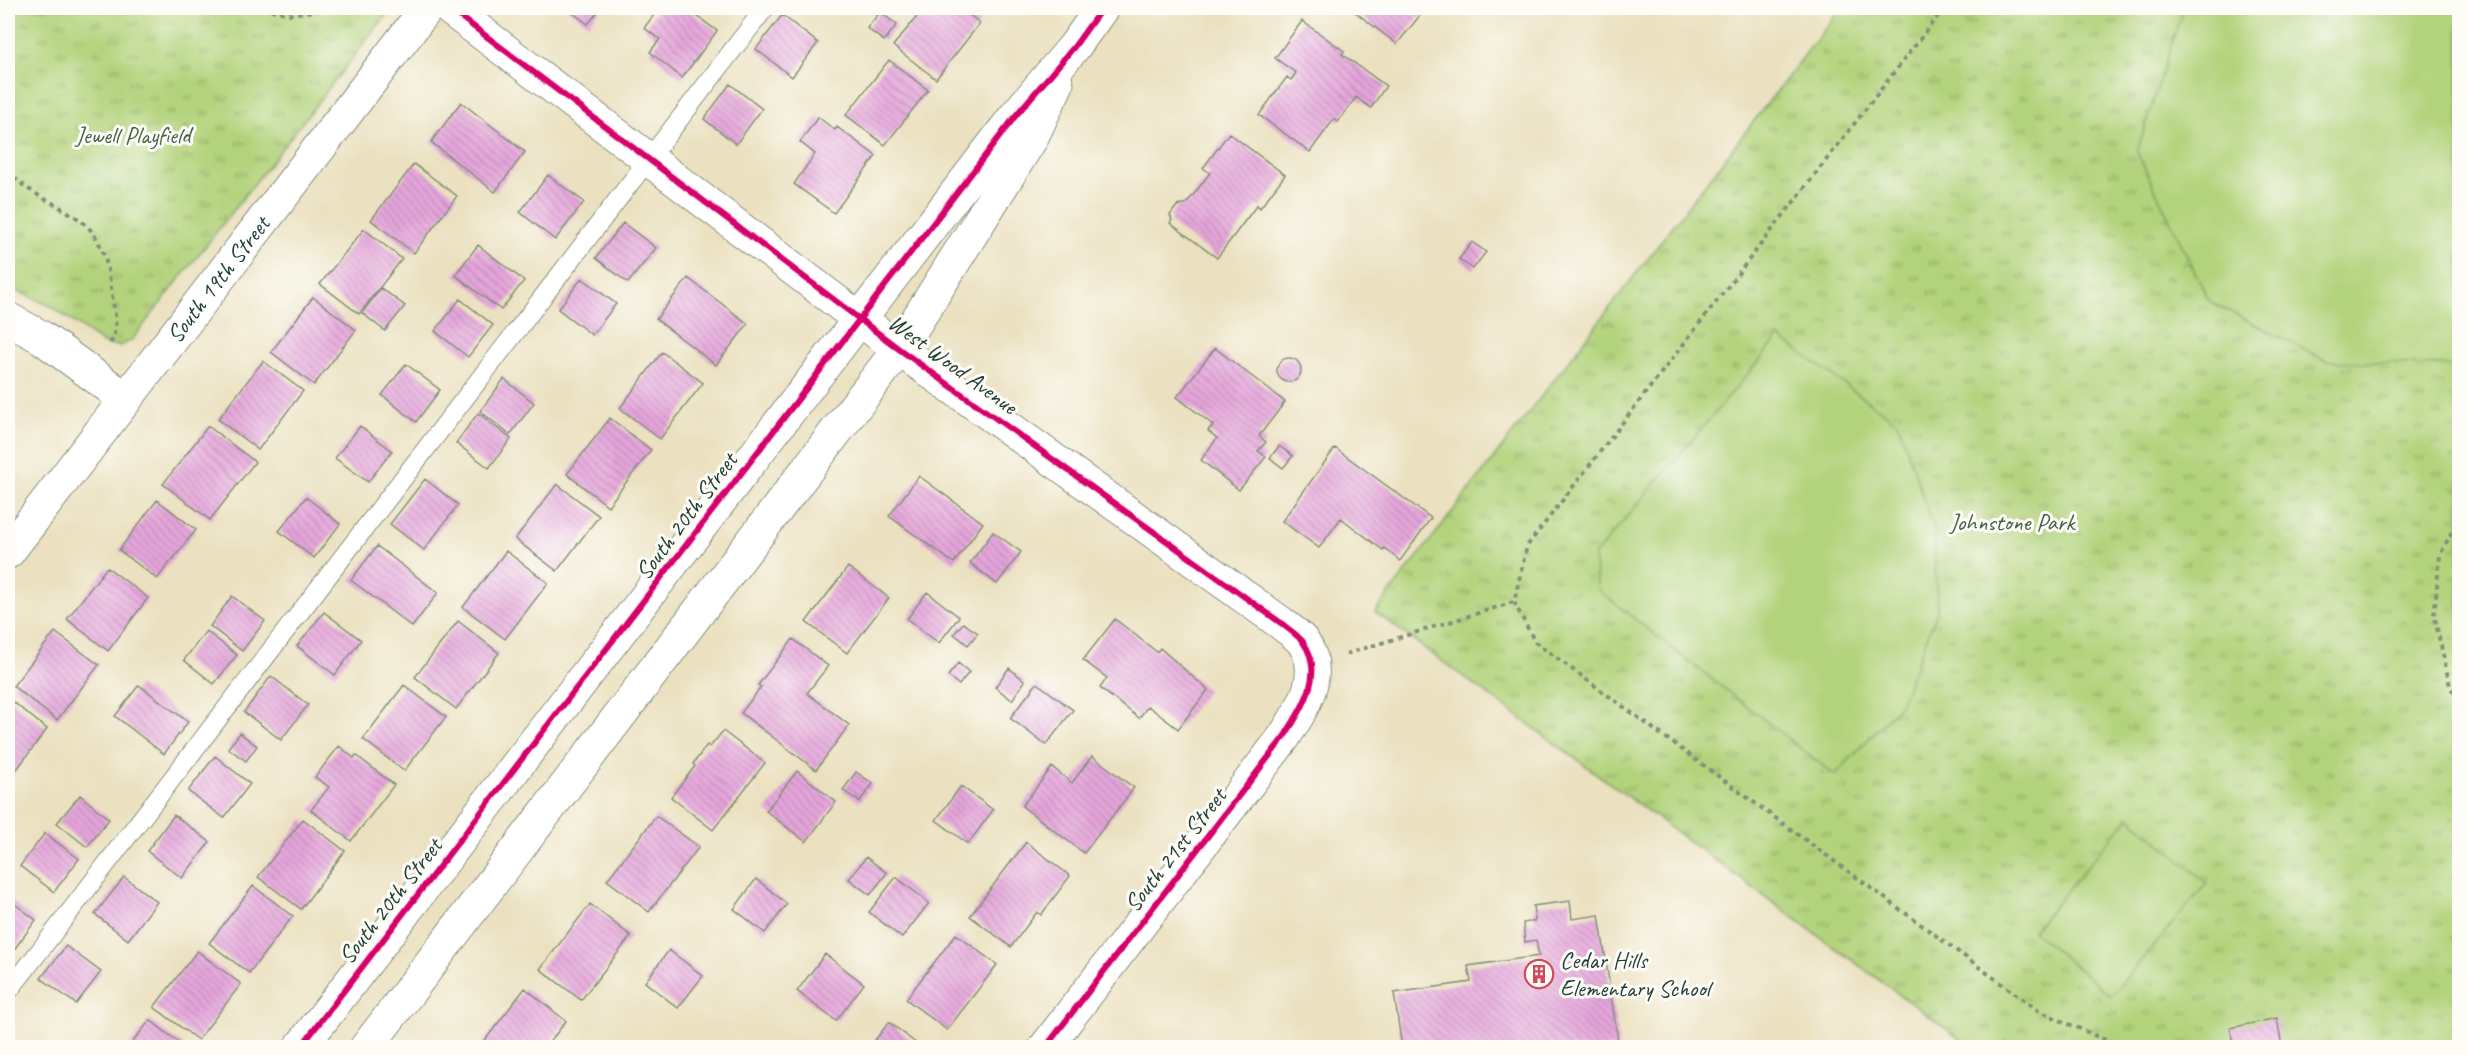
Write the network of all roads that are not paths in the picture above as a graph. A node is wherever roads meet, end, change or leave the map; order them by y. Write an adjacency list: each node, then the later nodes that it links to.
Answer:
1 (427, 8): 10 (street, South 19th Street)
2 (449, 8): 6 (street, West Wood Avenue)
3 (765, 8): 6 (lane)
4 (1102, 8): 5 (street, South 20th Street)
5 (1074, 47): 8 (street, South 20th Street); 9 (street, South 20th Street)
6 (649, 159): 8 (street, West Wood Avenue); 13 (lane)
7 (8, 318): 10 (street)
8 (860, 319): 9 (street, West Wood Avenue); 14 (street, South 20th Street)
9 (899, 349): 12 (street, West Wood Avenue); 15 (street, South 20th Street)
10 (126, 399): 11 (street, South 19th Street)
11 (8, 552)
12 (1314, 665): 16 (street, South 21st Street)
13 (8, 992)
14 (300, 1047)
15 (366, 1047)
16 (1045, 1047)

